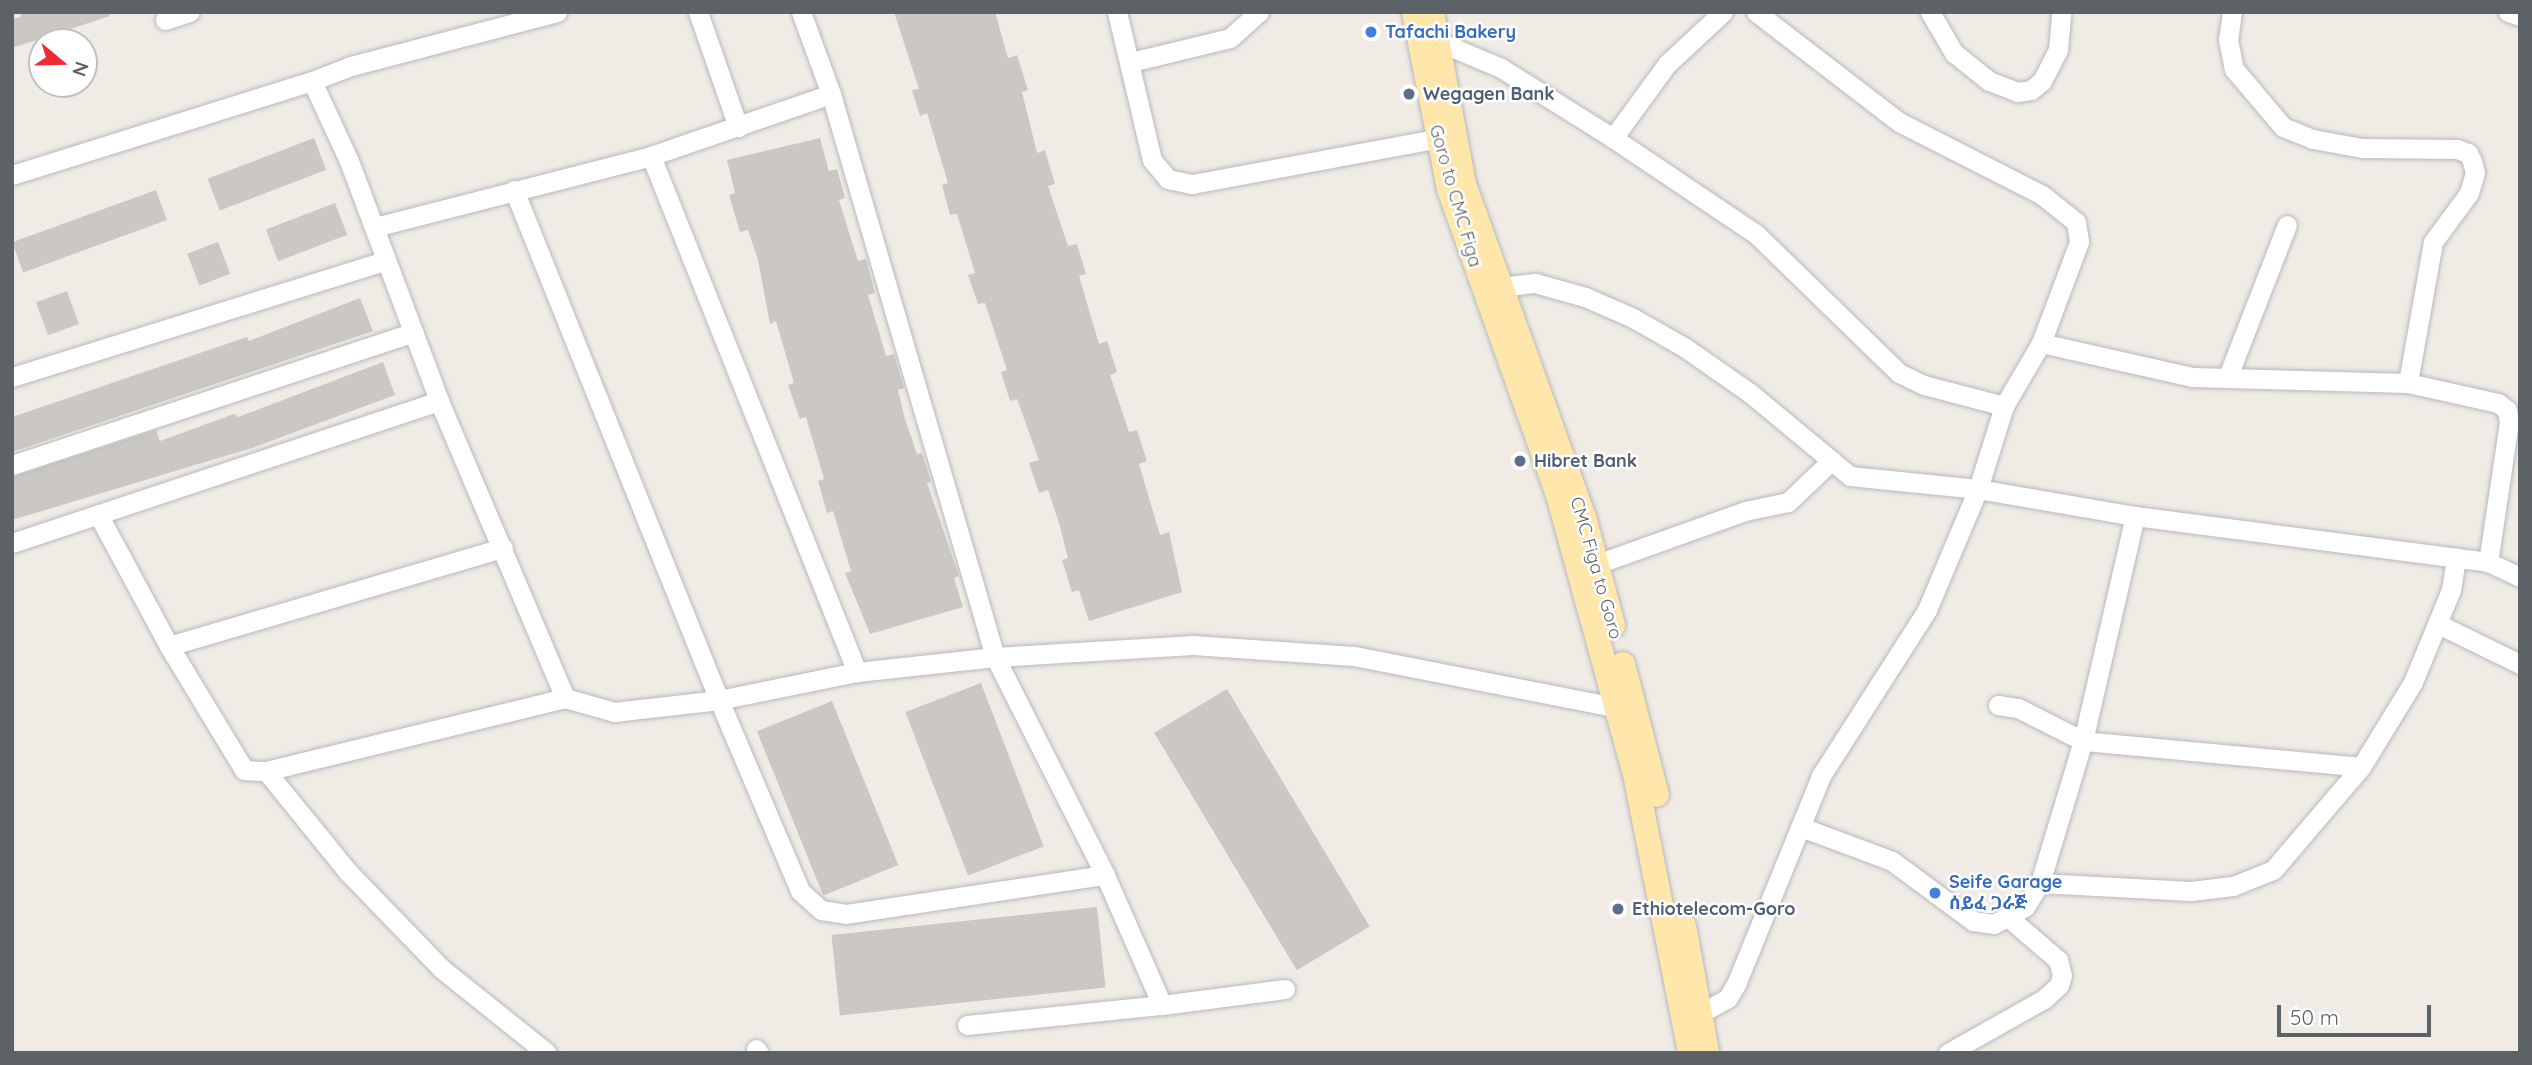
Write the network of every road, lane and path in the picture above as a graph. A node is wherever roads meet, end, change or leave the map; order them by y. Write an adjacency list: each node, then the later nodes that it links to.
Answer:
1 (190, 12): 16 (street)
2 (698, 12): 21 (street)
3 (801, 12): 20 (street)
4 (1117, 12): 18 (street)
5 (1259, 12): 18 (street)
6 (1414, 12): 23 (main road, Goro to CMC Figa)
7 (1432, 12): 17 (main road, CMC Figa to Goro)
8 (1723, 12): 22 (street)
9 (1756, 12): 32 (street)
10 (1930, 12): 11 (street)
11 (2061, 12)
12 (2232, 12): 35 (street)
13 (2508, 12): 15 (street)
14 (549, 13): 19 (street)
15 (2520, 16)
16 (165, 20)
17 (1437, 41): 22 (street); 30 (main road, CMC Figa to Goro)
18 (1131, 62): 23 (street)
19 (312, 81): 25 (street); 28 (street)
20 (831, 94): 21 (street); 51 (street)
21 (738, 127): 24 (street)
22 (1613, 138): 37 (street)
23 (1436, 139): 57 (main road, Goro to CMC Figa)
24 (651, 156): 26 (street); 53 (street)
25 (12, 176)
26 (514, 190): 28 (street); 55 (street)
27 (2287, 225): 33 (street)
28 (375, 227): 29 (street)
29 (384, 261): 31 (street); 34 (street)
30 (1501, 288): 38 (street); 47 (main road, CMC Figa to Goro)
31 (414, 332): 36 (street); 39 (street)
32 (2041, 343): 33 (street); 37 (street)
33 (2228, 376): 35 (street)
34 (12, 377)
35 (2408, 383): 46 (street)
36 (439, 401): 41 (street); 44 (street)
37 (2004, 406): 40 (street)
38 (1830, 462): 40 (street); 47 (street)
39 (12, 465)
40 (1978, 489): 42 (street); 61 (street)
41 (98, 514): 43 (street); 50 (street)
42 (2135, 516): 45 (street); 58 (street)
43 (12, 543)
44 (503, 548): 50 (street); 54 (street)
45 (2456, 557): 46 (street); 49 (street)
46 (2488, 562): 48 (street)
47 (1597, 564): 57 (main road, CMC Figa to Goro)
48 (2520, 577)
49 (2440, 625): 52 (street); 59 (street)
50 (169, 646): 60 (street)
51 (995, 657): 53 (street); 57 (street); 62 (street)
52 (2520, 664)
53 (857, 672): 55 (street)
54 (565, 698): 55 (street); 60 (street)
55 (719, 700): 62 (street)
56 (1998, 705): 58 (street)
57 (1625, 710): 67 (main road, CMC Figa to Goro); 70 (main road)
58 (2083, 741): 59 (street); 63 (street)
59 (2361, 767): 63 (street)
60 (266, 771): 69 (street)
61 (1801, 827): 64 (street); 67 (street)
62 (1105, 875): 66 (street)
63 (2040, 883): 64 (street)
64 (2009, 918): 72 (street)
65 (1285, 989): 66 (street)
66 (1162, 1005): 68 (street)
67 (1701, 1013): 71 (main road, CMC Figa to Goro)
68 (967, 1025)
69 (547, 1053)
70 (1690, 1053)
71 (1707, 1053)
72 (1948, 1053)

